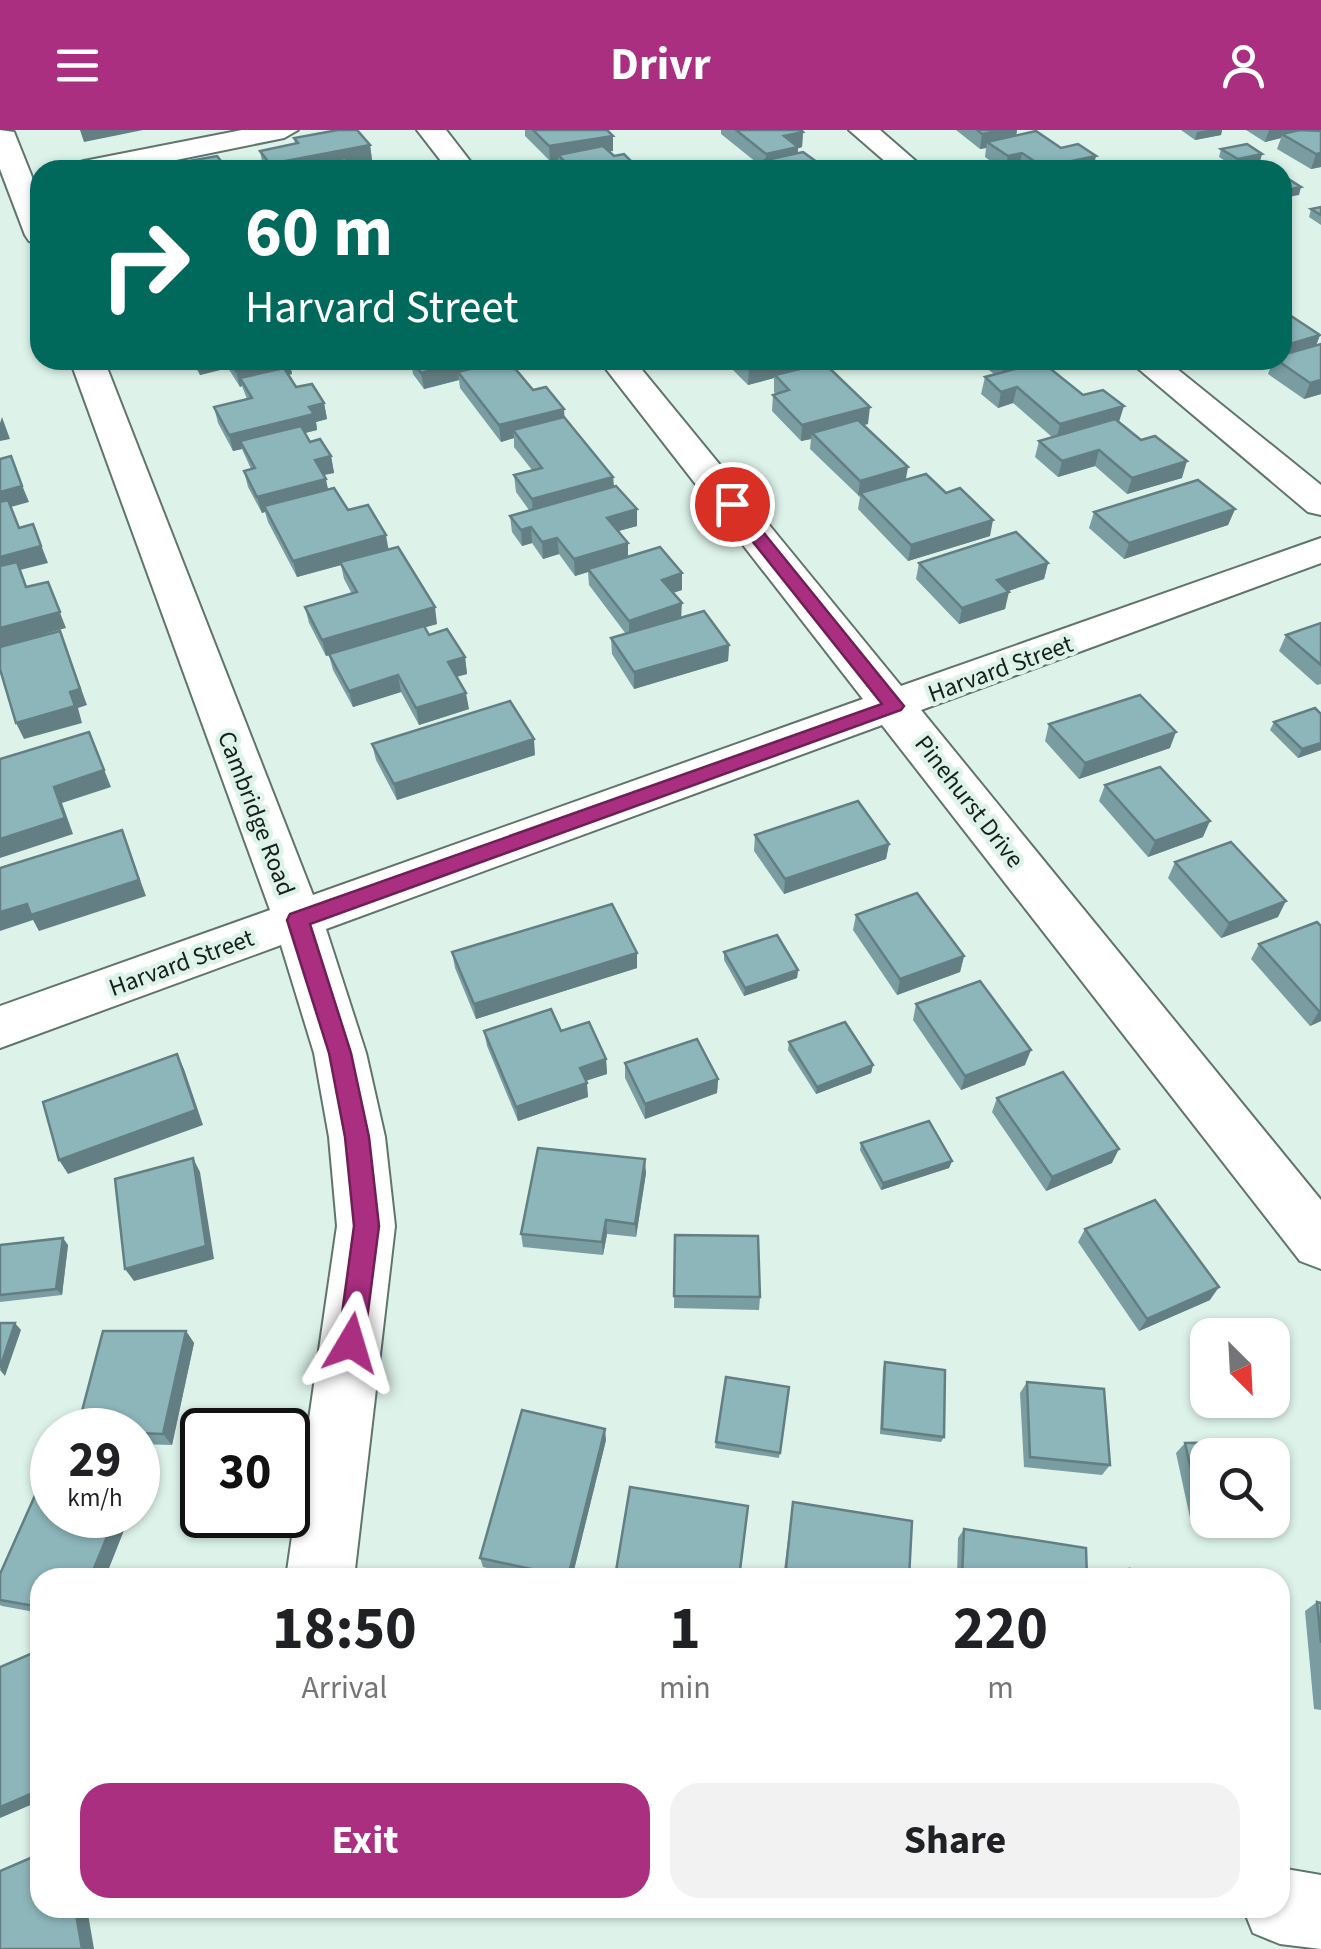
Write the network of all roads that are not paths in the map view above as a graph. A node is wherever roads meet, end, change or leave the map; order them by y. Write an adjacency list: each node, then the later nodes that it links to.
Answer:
1 (284, 130): 5 (street)
2 (431, 130): 6 (street)
3 (863, 130): 7 (street)
4 (0, 132): 8 (street)
5 (134, 160)
6 (455, 160)
7 (900, 160)
8 (20, 183): 9 (street)
9 (30, 209)
10 (91, 370): 16 (street, Cambridge Road)
11 (624, 370): 15 (street, Pinehurst Drive)
12 (1157, 370): 13 (street)
13 (1321, 504)
14 (1321, 550): 15 (street, Harvard Street)
15 (894, 706): 16 (street, Harvard Street); 18 (street, Pinehurst Drive)
16 (298, 920): 17 (street, Harvard Street); 19 (street, Cambridge Road)
17 (0, 1027)
18 (1321, 1244)
19 (321, 1568)
20 (1290, 1907): 21 (street)
21 (1321, 1912)

